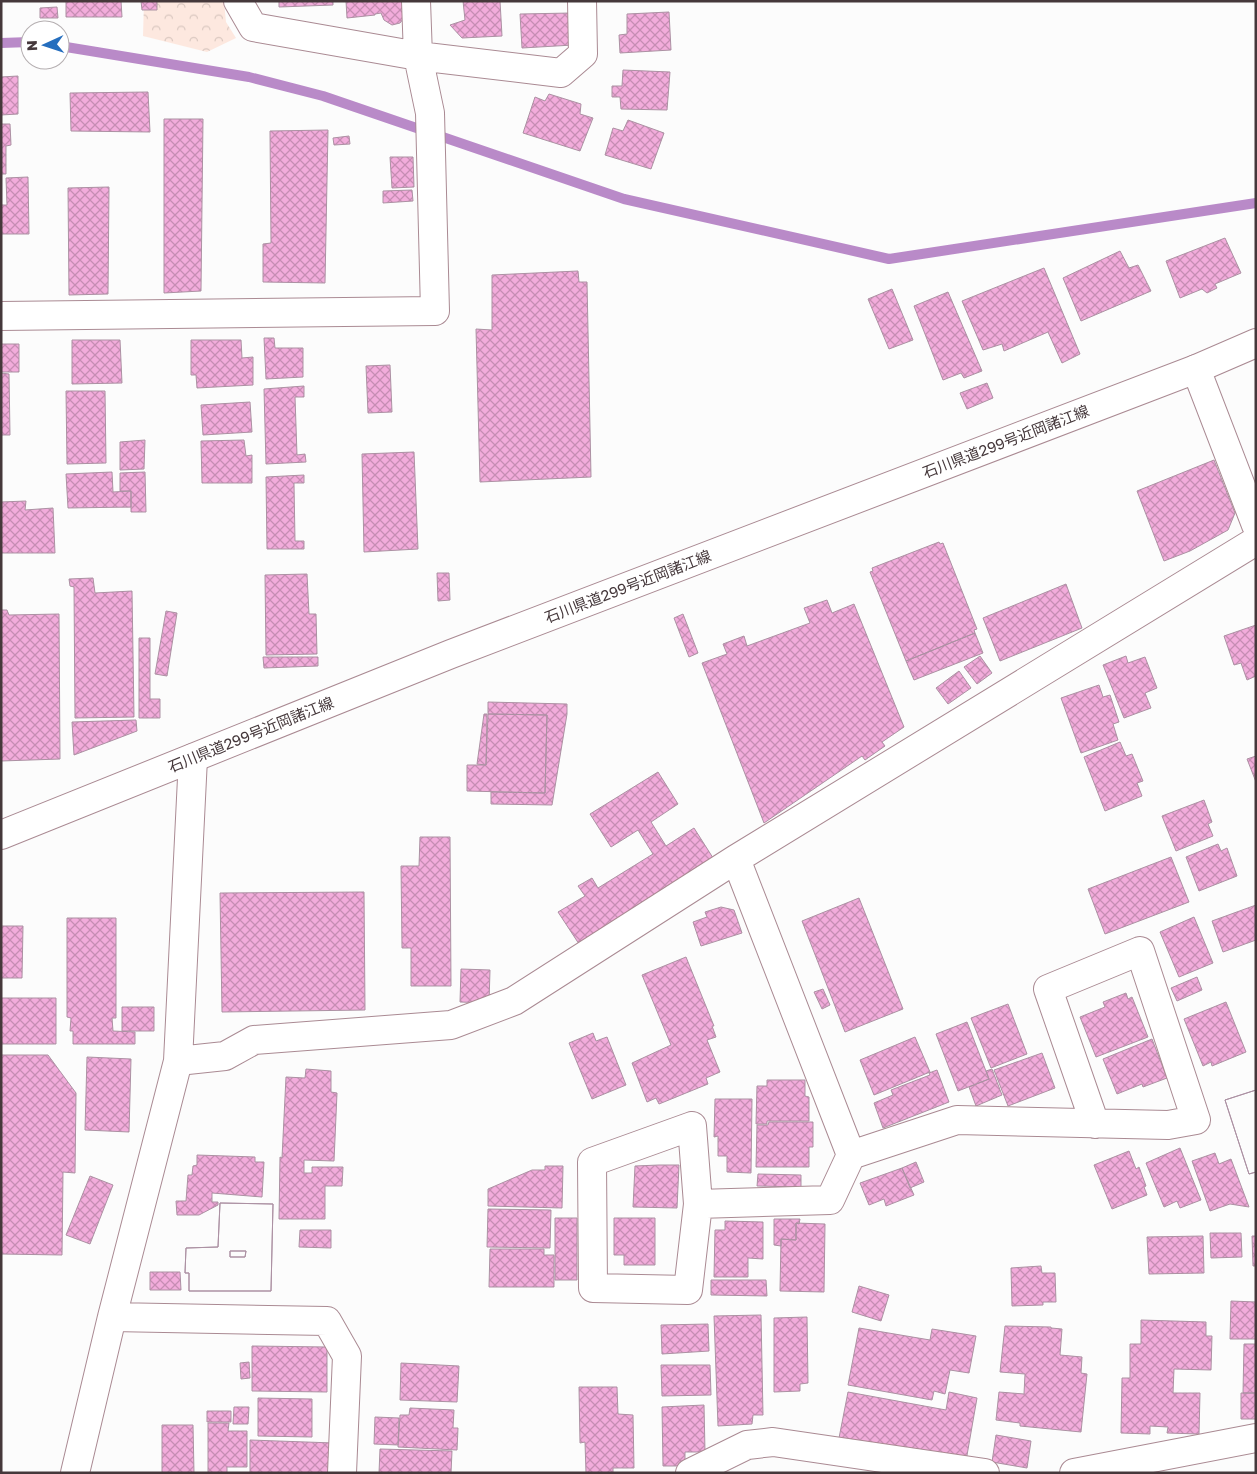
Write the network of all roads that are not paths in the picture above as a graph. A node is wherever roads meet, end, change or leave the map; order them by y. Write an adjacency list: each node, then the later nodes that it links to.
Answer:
1 (238, 1): 4 (street)
2 (416, 1): 4 (street)
3 (582, 1): 4 (street)
4 (418, 56): 5 (street)
5 (1, 316)
6 (1256, 343): 7 (street, 石川県道299号近岡諸江線)
7 (1196, 369): 8 (street); 10 (street, 石川県道299号近岡諸江線)
8 (1256, 525)
9 (1256, 541): 12 (street)
10 (193, 758): 11 (street, 石川県道299号近岡諸江線); 13 (street)
11 (1, 835)
12 (736, 859): 13 (street); 15 (street)
13 (178, 1061): 17 (street)
14 (1095, 1124): 14 (street); 15 (street)
15 (851, 1155): 16 (street)
16 (698, 1204): 16 (street)
17 (112, 1317): 19 (street); 20 (street)
18 (1256, 1438): 23 (street)
19 (74, 1473)
20 (342, 1473)
21 (690, 1473): 22 (street)
22 (985, 1473)
23 (1074, 1473)

